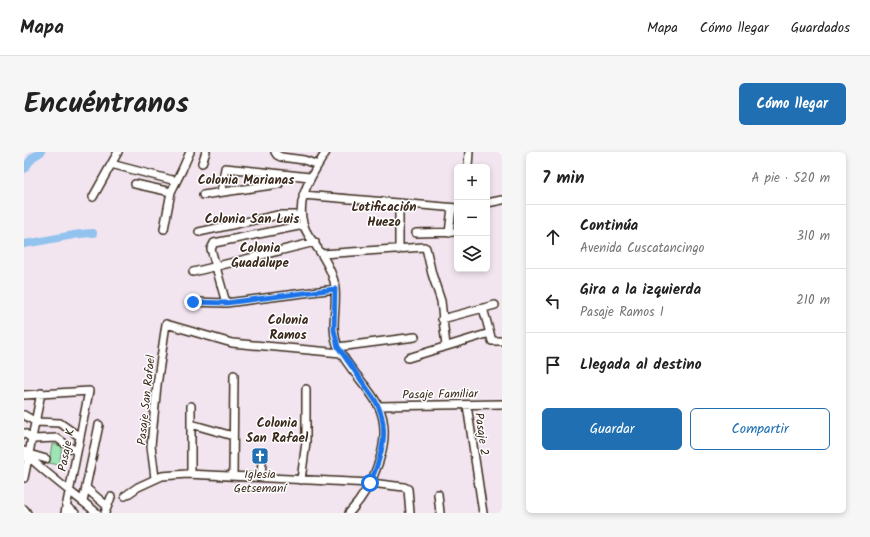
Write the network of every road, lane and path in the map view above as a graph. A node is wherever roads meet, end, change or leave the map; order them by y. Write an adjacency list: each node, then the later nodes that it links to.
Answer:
1 (118, 152): 8 (street)
2 (190, 152): 13 (street)
3 (206, 152): 7 (street)
4 (275, 152): 10 (street)
5 (326, 152): 10 (street)
6 (469, 152): 9 (street)
7 (202, 163)
8 (111, 164): 13 (street); 19 (street)
9 (468, 164)
10 (318, 165): 12 (street)
11 (280, 174): 12 (street); 16 (street); 16 (street)
12 (310, 177): 18 (street)
13 (176, 181): 15 (street)
14 (135, 184): 15 (street)
15 (171, 192): 27 (street)
16 (221, 192): 17 (street)
17 (204, 195)
18 (303, 195): 22 (street); 25 (street)
19 (93, 197)
20 (502, 200): 21 (street)
21 (490, 202)
22 (399, 203): 23 (street); 33 (street)
23 (454, 208)
24 (454, 212): 29 (street)
25 (302, 215): 26 (street); 28 (street)
26 (304, 225): 32 (street); 35 (street)
27 (164, 229)
28 (199, 232)
29 (449, 232): 30 (street); 31 (street)
30 (454, 232)
31 (416, 233)
32 (315, 242): 34 (street); 35 (street)
33 (399, 250): 34 (street); 42 (street)
34 (322, 254): 37 (street)
35 (216, 267): 36 (street); 39 (street)
36 (193, 272)
37 (335, 289): 39 (street); 47 (street)
38 (193, 302): 39 (street)
39 (226, 303)
40 (494, 305): 41 (street)
41 (483, 308): 42 (street); 43 (street)
42 (442, 319): 46 (street)
43 (490, 333): 45 (street); 46 (street)
44 (415, 337): 47 (street)
45 (502, 340)
46 (446, 346): 48 (street)
47 (340, 350): 56 (street); 73 (street, Pasaje San Rafael)
48 (408, 358)
49 (234, 375): 62 (street)
50 (306, 389): 74 (street)
51 (41, 393): 52 (street); 58 (street); 63 (street, Pasaje K)
52 (24, 394)
53 (502, 404): 54 (street, Pasaje Familiar)
54 (467, 405): 56 (street, Pasaje Familiar); 91 (street, Pasaje 2)
55 (191, 406): 59 (street)
56 (378, 406): 75 (street)
57 (24, 415): 58 (street)
58 (36, 422): 63 (street); 64 (street)
59 (191, 424): 62 (street); 70 (street)
60 (99, 425): 76 (street)
61 (24, 432): 64 (street)
62 (234, 436): 71 (street)
63 (80, 437): 65 (street, Pasaje K)
64 (33, 439): 65 (street); 66 (street)
65 (77, 452): 77 (street, Pasaje K)
66 (26, 455): 67 (street); 69 (street); 77 (street)
67 (46, 459)
68 (262, 461): 72 (street)
69 (24, 474)
70 (191, 474): 71 (street); 73 (street)
71 (233, 476): 72 (street)
72 (261, 477): 74 (street)
73 (155, 478): 79 (street)
74 (301, 480): 75 (street)
75 (370, 483): 88 (street); 89 (street)
76 (86, 488): 81 (street); 83 (street)
77 (70, 490): 81 (street); 84 (street, Pasaje K)
78 (438, 494): 90 (street)
79 (125, 496)
80 (111, 497): 83 (street)
81 (83, 501): 87 (street)
82 (24, 509): 85 (street)
83 (106, 509)
84 (66, 510): 86 (street)
85 (27, 513)
86 (75, 513)
87 (97, 513)
88 (349, 513)
89 (410, 513)
90 (440, 513)
91 (483, 513)

